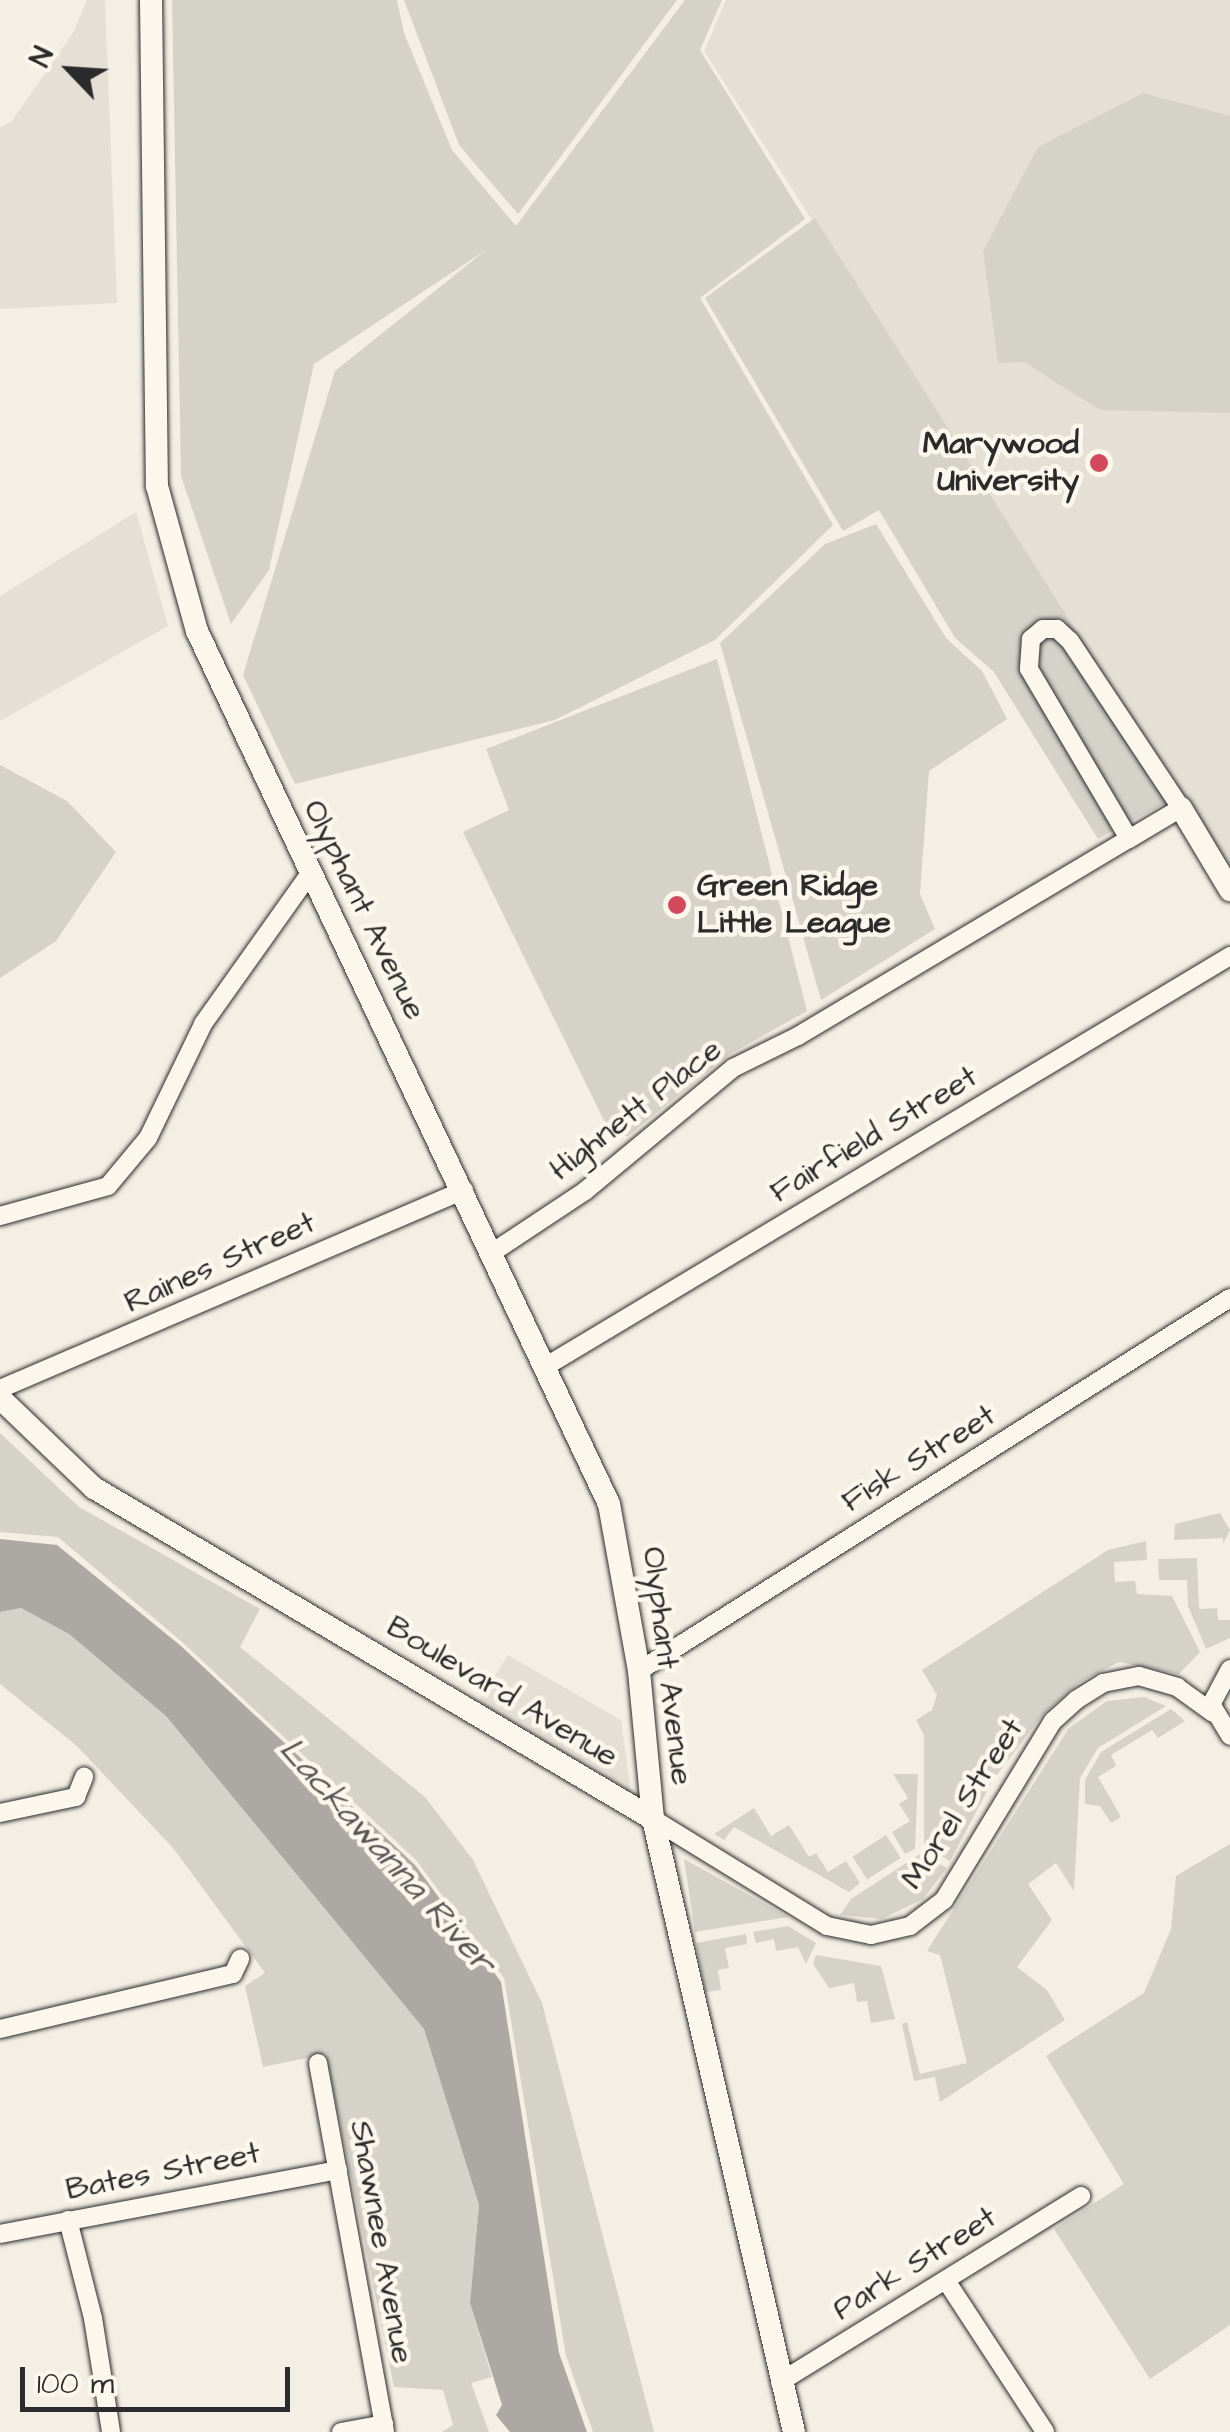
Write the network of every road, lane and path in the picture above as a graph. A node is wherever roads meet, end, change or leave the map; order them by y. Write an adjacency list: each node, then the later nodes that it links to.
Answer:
1 (151, 0): 4 (street, Olyphant Avenue)
2 (1181, 808): 3 (street, Highnett Place); 3 (street); 5 (street)
3 (1129, 839): 9 (street, Highnett Place)
4 (309, 875): 7 (street, Olyphant Avenue); 8 (street)
5 (1230, 890)
6 (1230, 956): 11 (street, Fairfield Street)
7 (464, 1190): 9 (street, Olyphant Avenue); 12 (street, Raines Street)
8 (0, 1216)
9 (493, 1252): 11 (street, Olyphant Avenue)
10 (1230, 1298): 15 (street, Fisk Street)
11 (548, 1365): 15 (street, Olyphant Avenue)
12 (0, 1389)
13 (0, 1398): 20 (street, Boulevard Avenue)
14 (1230, 1669): 16 (street)
15 (640, 1671): 20 (street, Olyphant Avenue)
16 (1213, 1713): 17 (street, Morel Street); 20 (street, Morel Street)
17 (1230, 1736)
18 (84, 1778): 19 (street)
19 (0, 1814)
20 (653, 1819): 29 (street)
21 (240, 1959): 22 (street)
22 (0, 2029)
23 (318, 2063): 24 (street, Shawnee Avenue)
24 (338, 2170): 26 (street, Bates Street); 30 (street, Shawnee Avenue)
25 (1081, 2196): 28 (street, Park Street)
26 (68, 2220): 27 (street, Bates Street); 31 (street)
27 (0, 2234)
28 (948, 2282): 29 (street, Park Street); 34 (street)
29 (780, 2382): 33 (street)
30 (385, 2428): 32 (street)
31 (111, 2432)
32 (341, 2432)
33 (794, 2432)
34 (1045, 2432)

